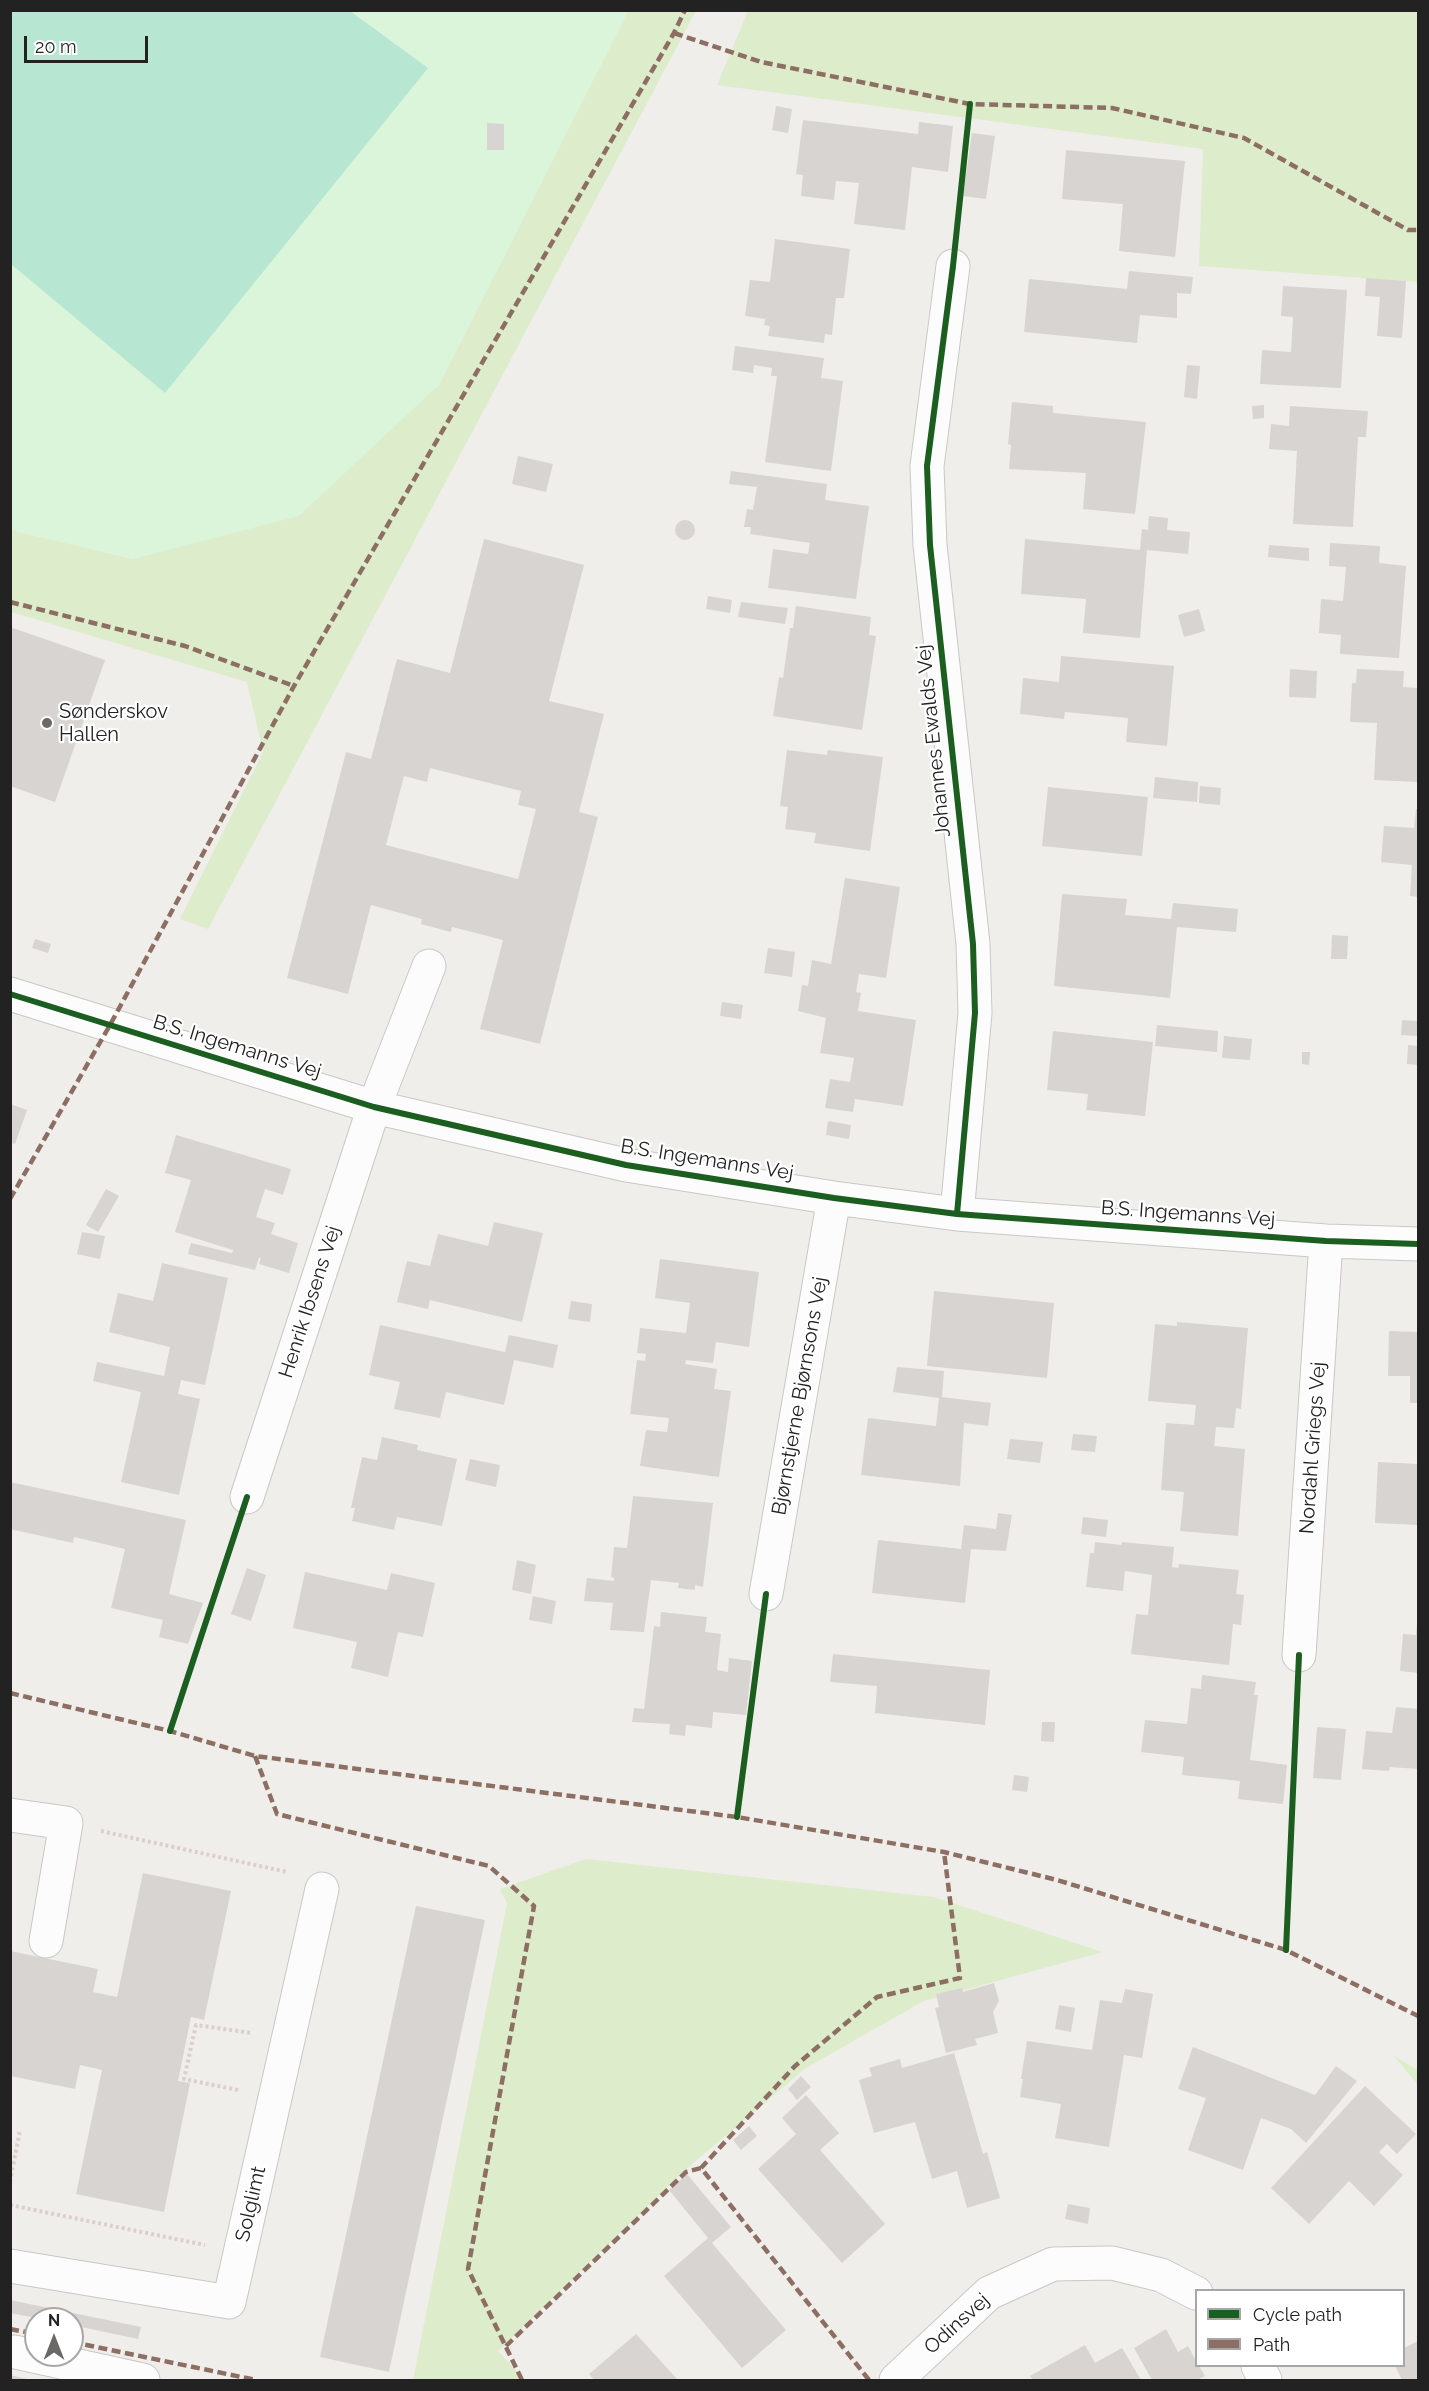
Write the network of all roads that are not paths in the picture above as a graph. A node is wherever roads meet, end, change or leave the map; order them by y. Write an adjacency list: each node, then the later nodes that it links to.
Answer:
1 (953, 266): 6 (street, Johannes Ewalds Vej)
2 (429, 966): 4 (street, Henrik Ibsens Vej)
3 (10, 994): 4 (street, B.S. Ingemanns Vej)
4 (374, 1107): 5 (street, B.S. Ingemanns Vej); 9 (street, Henrik Ibsens Vej)
5 (834, 1198): 6 (street, B.S. Ingemanns Vej); 10 (street, Bjørnstjerne Bjørnsons Vej)
6 (957, 1214): 7 (street, B.S. Ingemanns Vej)
7 (1326, 1240): 8 (street, B.S. Ingemanns Vej); 11 (street, Nordahl Griegs Vej)
8 (1419, 1245)
9 (247, 1497)
10 (766, 1594)
11 (1299, 1655)
12 (10, 1815): 14 (street)
13 (310, 1882): 15 (street, Solglimt)
14 (46, 1941)
15 (10, 2266)
16 (1195, 2291): 19 (street, Odinsvej)
17 (15, 2352): 18 (street)
18 (142, 2380)
19 (896, 2380)

